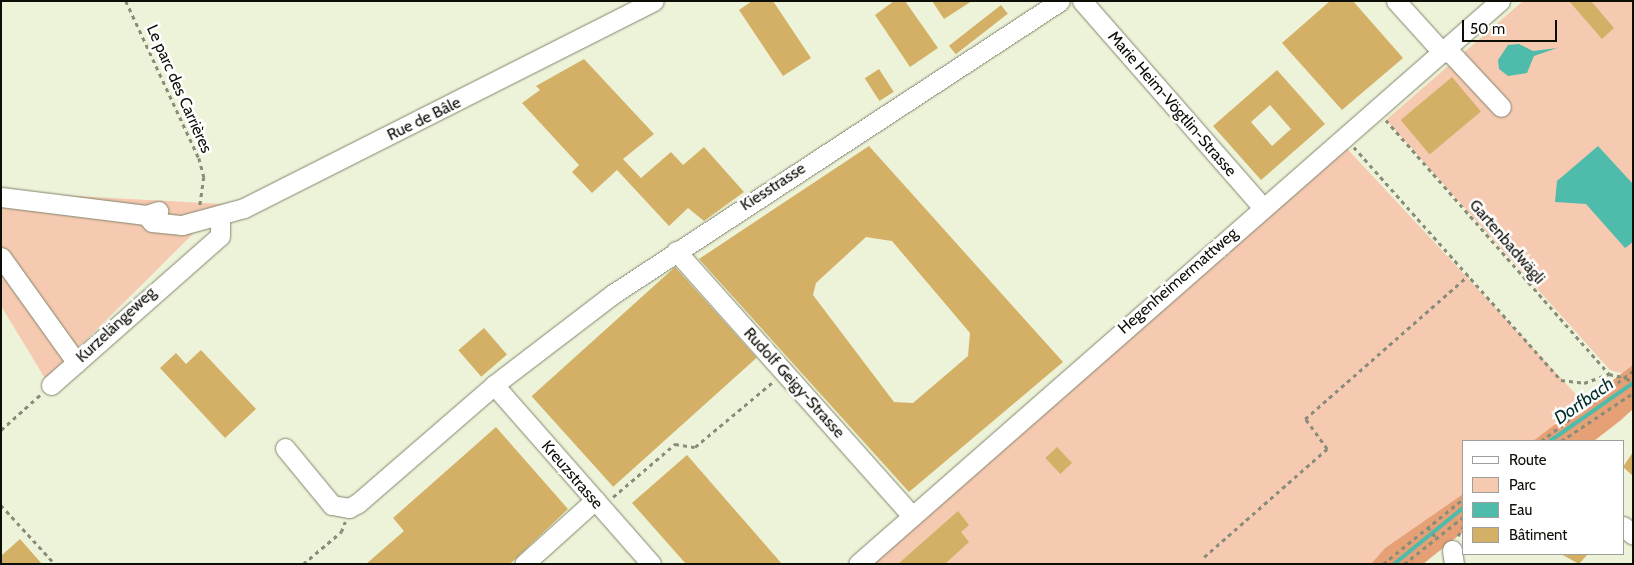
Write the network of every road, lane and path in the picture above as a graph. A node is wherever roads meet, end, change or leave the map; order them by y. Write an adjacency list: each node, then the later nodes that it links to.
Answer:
1 (126, 1): 14 (path, Le parc des Carrières)
2 (654, 1): 13 (street, Rue de Bâle)
3 (1060, 1): 15 (street, Kiesstrasse)
4 (1082, 1): 12 (street, Marie Heim-Vögtlin-Strasse)
5 (1396, 1): 7 (street)
6 (1500, 1): 7 (street, Hegenheimermattweg)
7 (1445, 51): 8 (street); 9 (street, Hegenheimermattweg)
8 (1501, 107)
9 (1377, 110): 10 (street, Hegenheimermattweg); 21 (path, Gartenbadwägli)
10 (1345, 137): 12 (street, Hegenheimermattweg); 17 (path)
11 (1, 197): 14 (street, Rue de Bâle)
12 (1263, 208): 35 (street, Hegenheimermattweg)
13 (220, 217): 14 (street, Rue de Bâle); 18 (street, Kurzelängeweg)
14 (194, 219)
15 (676, 251): 20 (street, Rudolf Geigy-Strasse); 24 (street, Kiesstrasse)
16 (1, 257): 18 (street)
17 (1468, 276): 21 (path); 39 (path)
18 (77, 363): 23 (street, Kurzelängeweg)
19 (1633, 371): 22 (path)
20 (785, 373): 33 (path); 35 (street, Rudolf Geigy-Strasse)
21 (1608, 374): 22 (path)
22 (1628, 379): 25 (path); 28 (path)
23 (51, 385): 27 (path)
24 (494, 385): 33 (street, Kreuzstrasse); 34 (street, Kiesstrasse)
25 (1633, 385)
26 (1633, 393): 29 (path)
27 (1, 430)
28 (1542, 440)
29 (1563, 440)
30 (285, 448): 34 (street)
31 (1462, 500): 37 (path)
32 (1, 504): 40 (path)
33 (598, 504): 42 (street); 43 (street, Kreuzstrasse)
34 (351, 507): 41 (path)
35 (912, 516): 44 (street, Hegenheimermattweg)
36 (1462, 518): 46 (path)
37 (1428, 527): 38 (path); 45 (path)
38 (1435, 536)
39 (1204, 557)
40 (55, 564)
41 (303, 564)
42 (524, 564)
43 (651, 564)
44 (858, 564)
45 (1383, 564)
46 (1404, 564)

